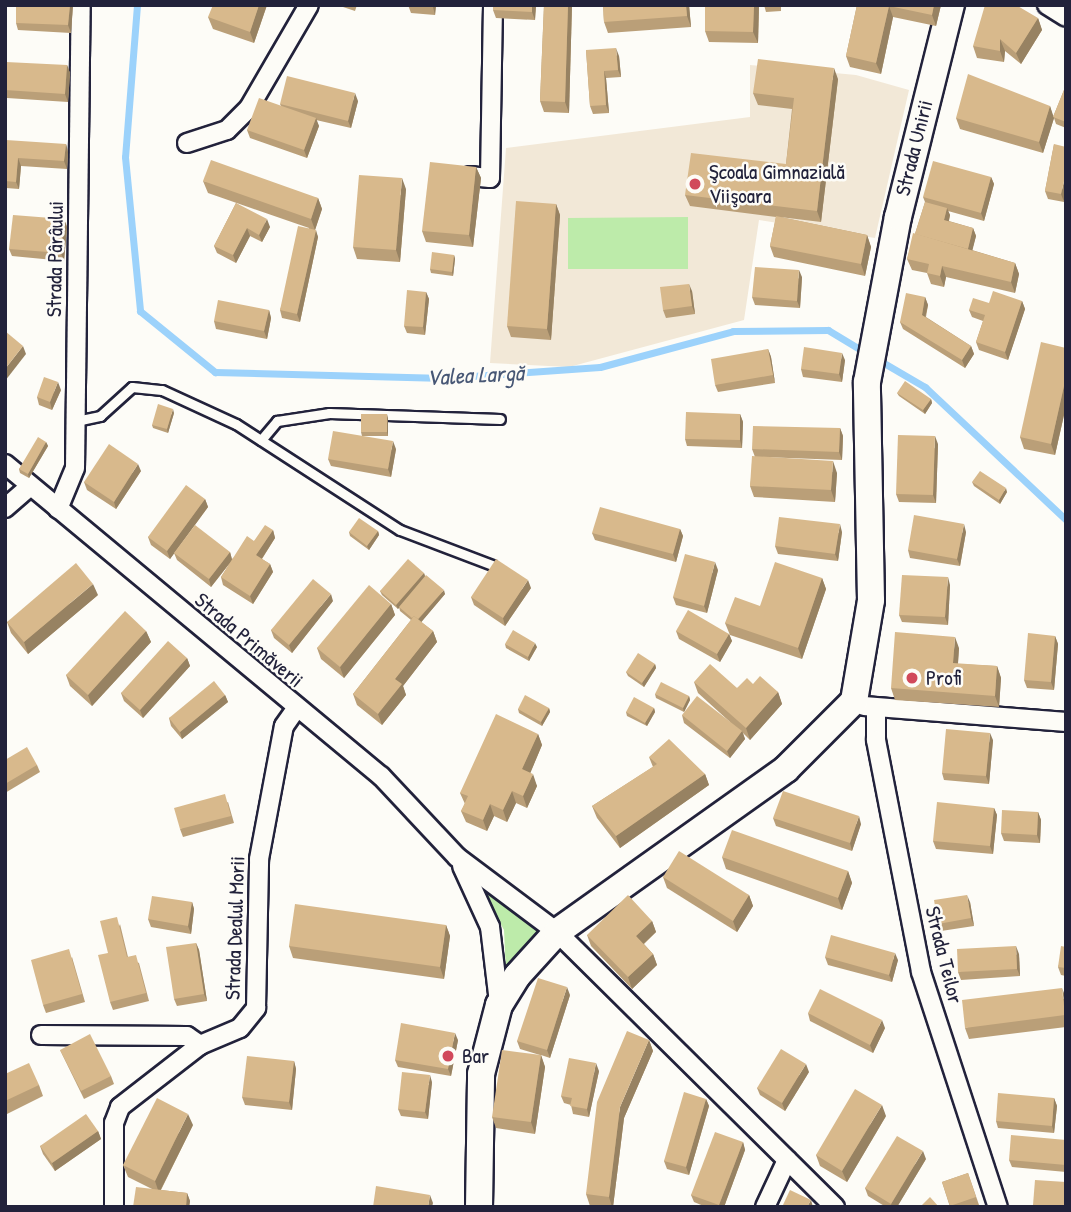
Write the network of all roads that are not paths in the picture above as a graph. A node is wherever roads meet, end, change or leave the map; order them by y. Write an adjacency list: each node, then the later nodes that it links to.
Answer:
1 (80, 5): 10 (street, Strada Pârâului)
2 (309, 5): 7 (street)
3 (493, 5): 8 (street)
4 (951, 5): 17 (main road, Strada Unirii)
5 (1046, 5): 6 (street)
6 (1066, 17)
7 (187, 143)
8 (470, 176)
9 (500, 419): 11 (lane)
10 (76, 421): 11 (lane); 15 (street, Strada Pârâului)
11 (261, 440): 16 (lane)
12 (5, 464): 13 (street, Strada Primăverii)
13 (29, 487): 14 (street); 15 (street, Strada Primăverii)
14 (5, 508)
15 (58, 509): 18 (street, Strada Primăverii)
16 (492, 565)
17 (864, 705): 19 (street); 21 (main road); 30 (street, Strada Teilor)
18 (296, 709): 20 (street, Strada Primăverii); 24 (street, Strada Dealul Morii)
19 (1066, 722)
20 (457, 857): 21 (street); 22 (street)
21 (557, 932): 22 (main road); 25 (street)
22 (499, 1005): 27 (main road)
23 (41, 1035): 24 (street)
24 (200, 1045): 26 (street, Strada Dealul Morii)
25 (788, 1160): 28 (street); 29 (street)
26 (114, 1207)
27 (479, 1207)
28 (765, 1207)
29 (835, 1207)
30 (998, 1207)

